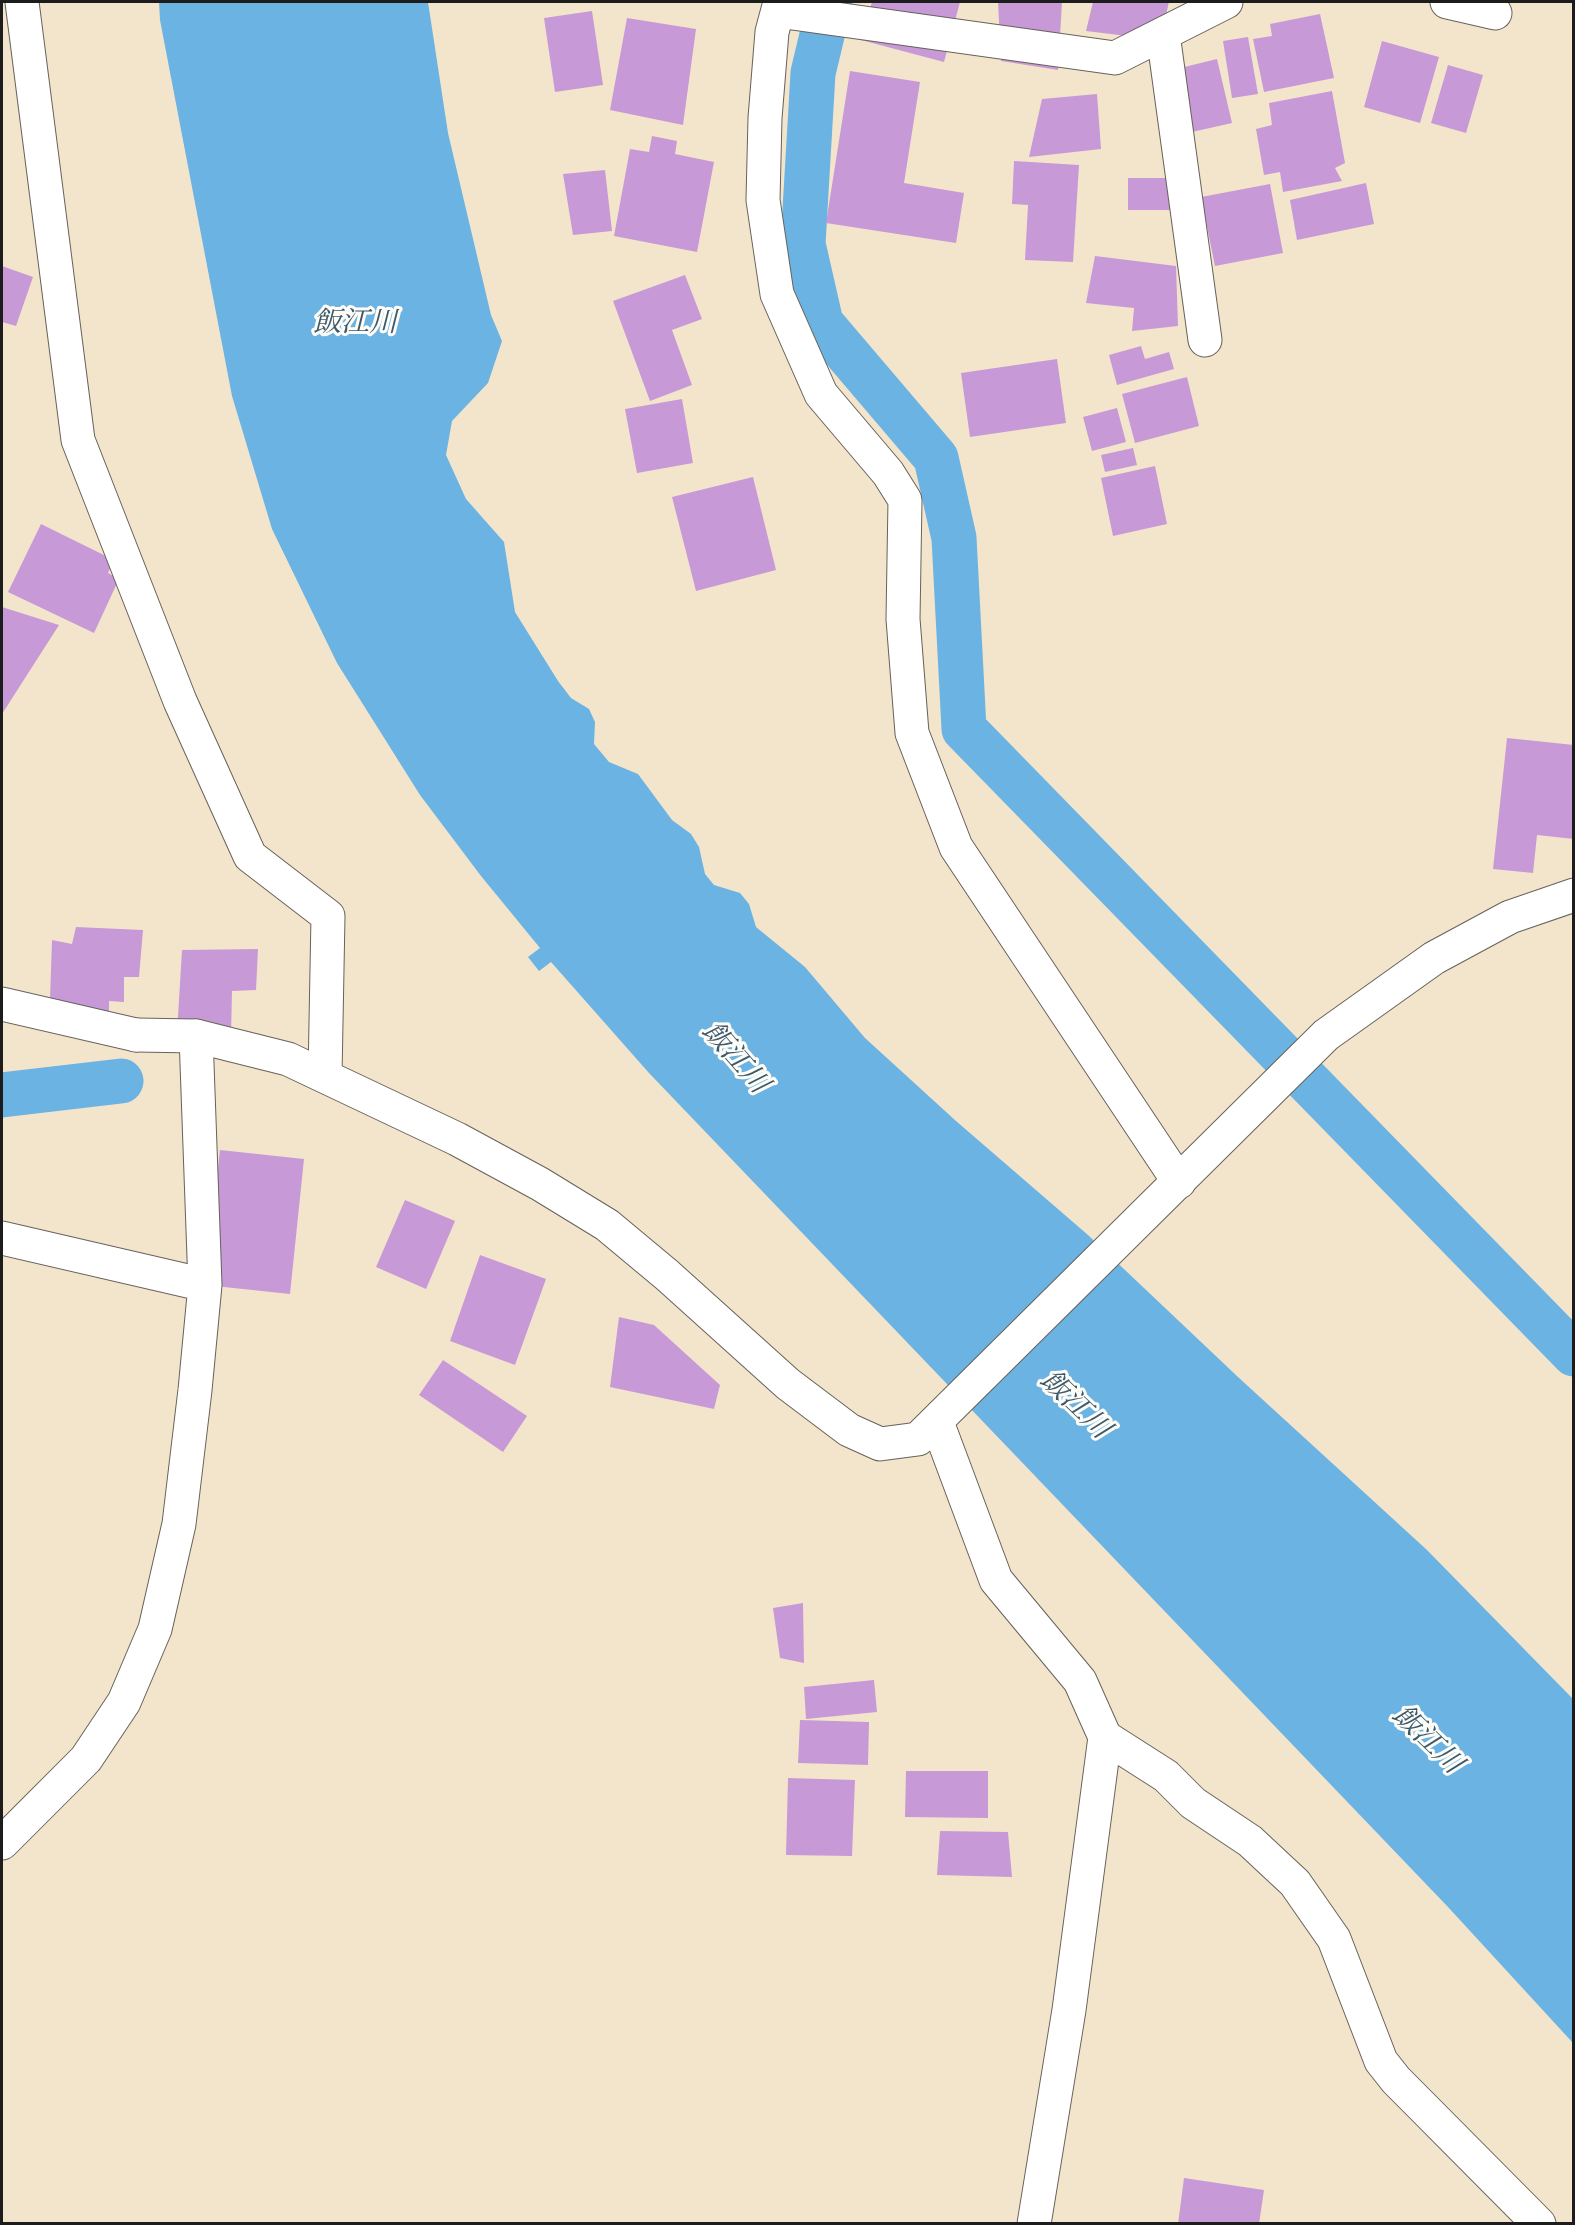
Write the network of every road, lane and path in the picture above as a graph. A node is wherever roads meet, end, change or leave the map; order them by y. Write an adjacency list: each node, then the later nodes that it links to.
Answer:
1 (22, 2): 11 (street)
2 (1226, 2): 6 (street)
3 (1447, 2): 5 (street)
4 (779, 6): 6 (street); 12 (street)
5 (1495, 13)
6 (1163, 34): 7 (street)
7 (1205, 340)
8 (1574, 895): 12 (street)
9 (2, 1004): 10 (street)
10 (196, 1036): 11 (street); 14 (street)
11 (325, 1076): 15 (street)
12 (1179, 1182): 15 (street)
13 (2, 1238): 14 (street)
14 (205, 1285): 17 (street)
15 (937, 1422): 16 (street)
16 (1105, 1737): 18 (street); 19 (street)
17 (2, 1843)
18 (1034, 2223)
19 (1539, 2223)

